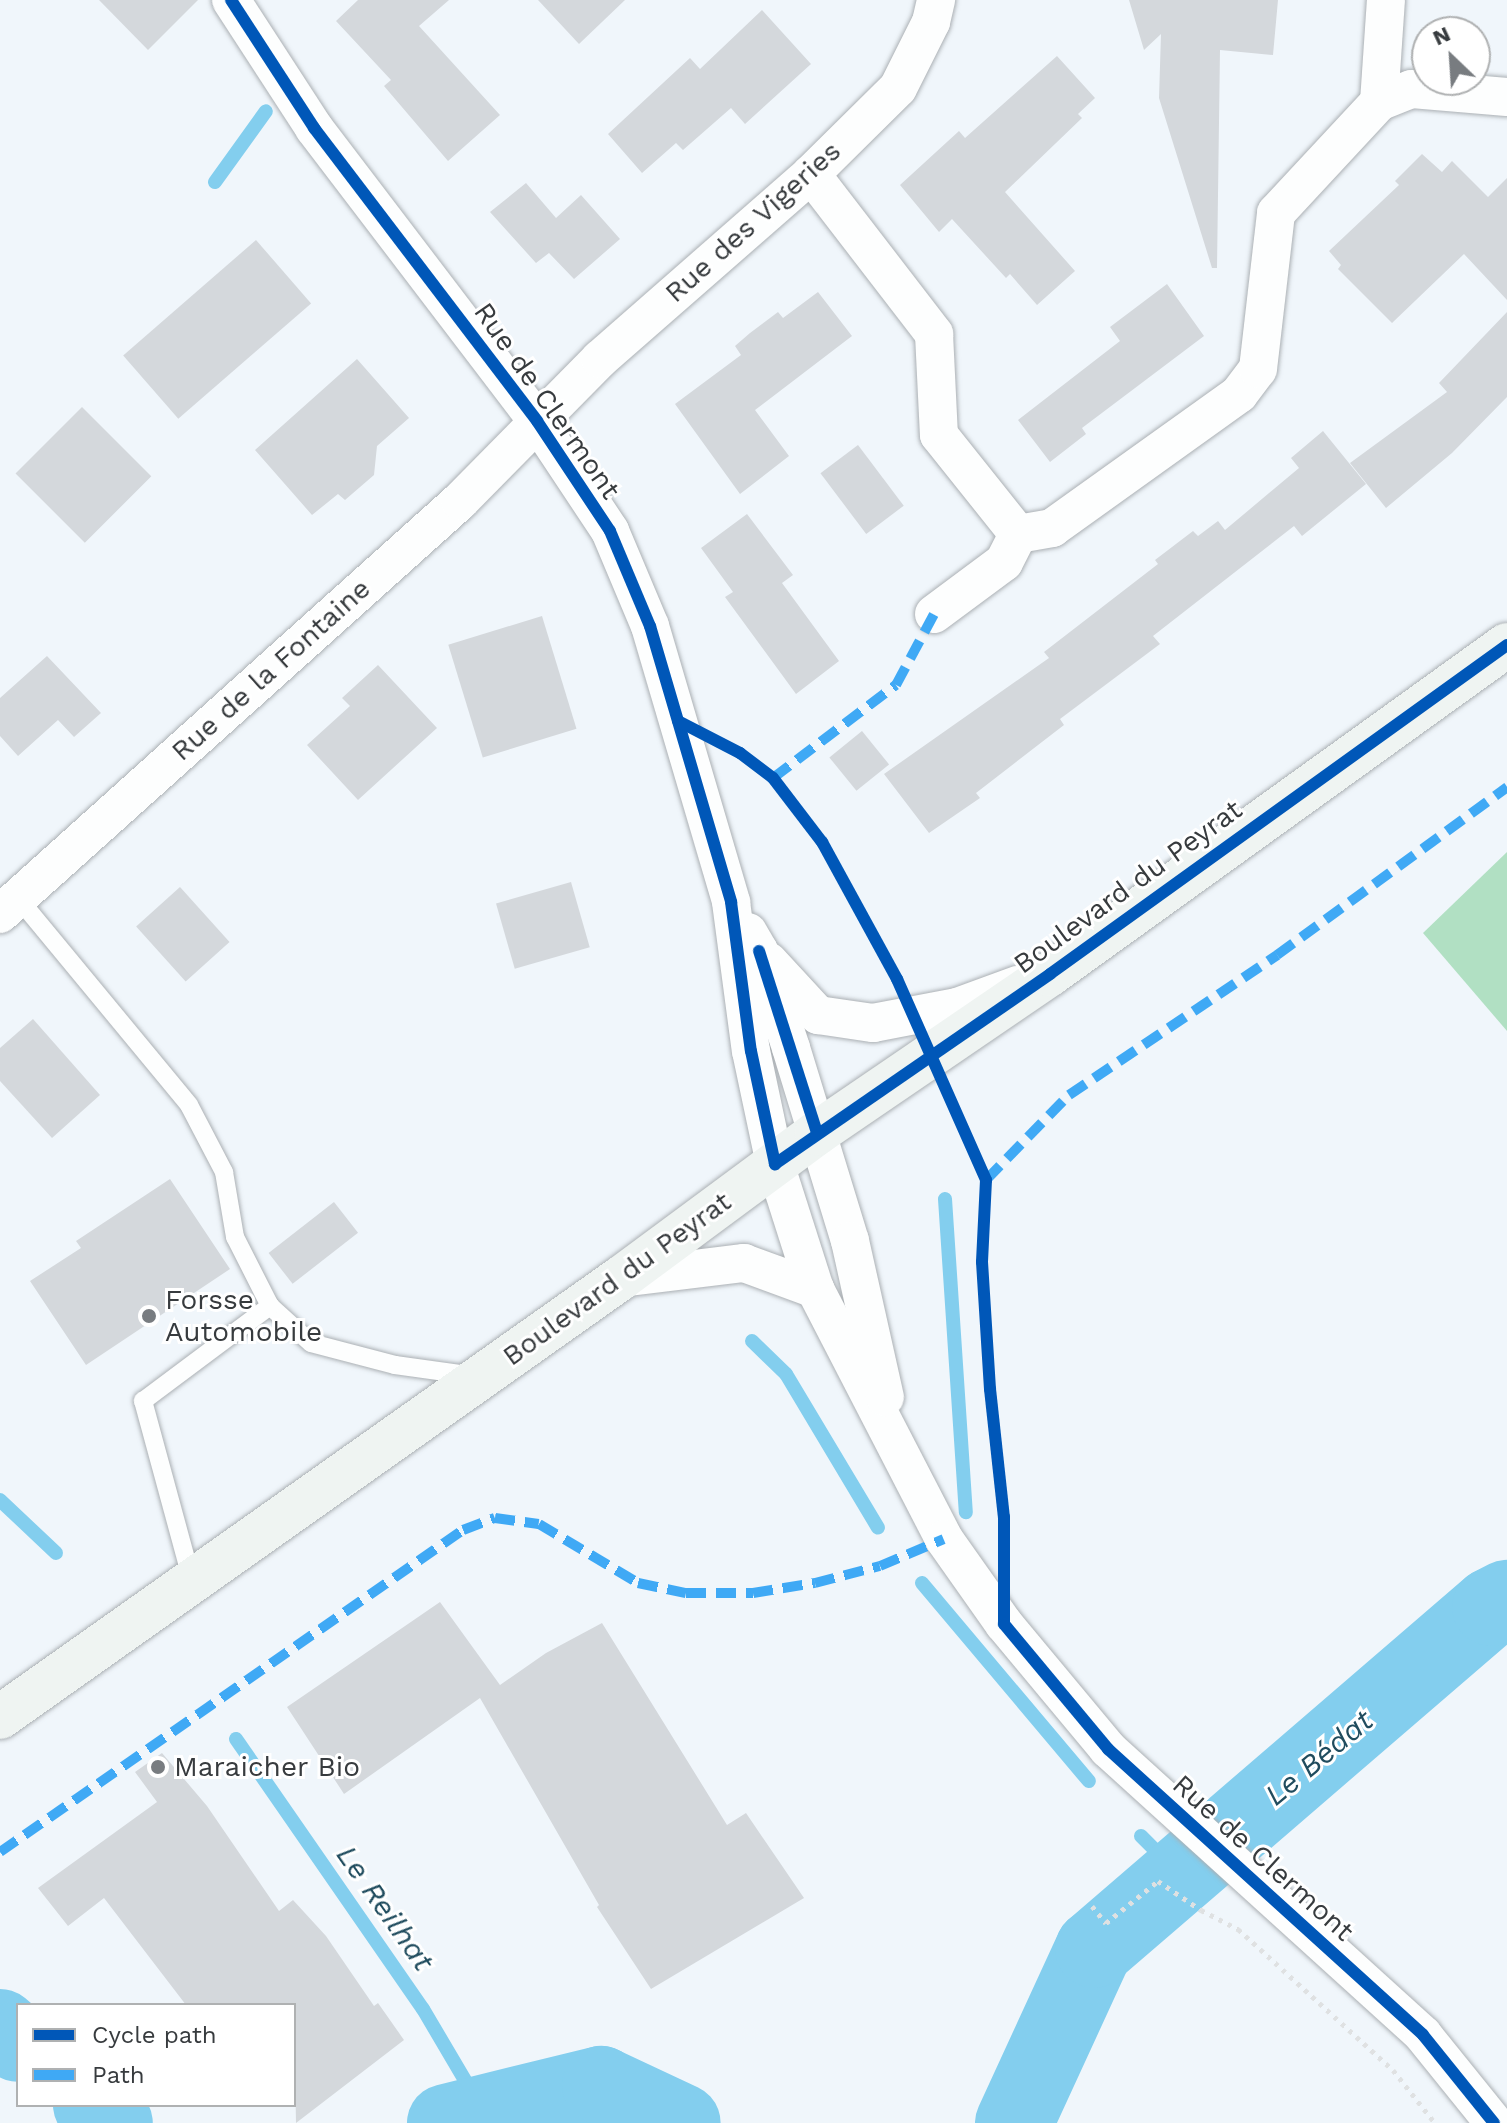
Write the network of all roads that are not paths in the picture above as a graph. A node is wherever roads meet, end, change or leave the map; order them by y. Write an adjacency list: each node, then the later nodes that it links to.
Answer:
1 (936, 0): 6 (street, Rue des Vigeries)
2 (1386, 0): 5 (street)
3 (248, 7): 7 (street, Rue de Clermont)
4 (1507, 97): 5 (street)
5 (1379, 102): 8 (street)
6 (811, 174): 7 (street, Rue des Vigeries); 8 (street)
7 (537, 421): 11 (street, Rue de Clermont); 12 (street, Rue de la Fontaine)
8 (1018, 534): 9 (street)
9 (934, 614)
10 (1507, 645): 14 (main road, Boulevard du Peyrat)
11 (731, 902): 13 (street, Rue de Clermont); 16 (street, Rue de Clermont)
12 (9, 906): 19 (lane)
13 (759, 951): 14 (street, Rue de Clermont); 15 (street, Rue de Clermont)
14 (1050, 974): 15 (main road, Boulevard du Peyrat)
15 (817, 1133): 16 (main road, Boulevard du Peyrat); 21 (street, Rue de Clermont)
16 (775, 1164): 17 (main road, Boulevard du Peyrat); 18 (street, Rue de Clermont)
17 (621, 1278): 18 (street); 20 (main road, Boulevard du Peyrat)
18 (815, 1289): 21 (street, Rue de Clermont)
19 (270, 1306): 20 (lane); 22 (lane)
20 (480, 1377): 22 (main road, Boulevard du Peyrat)
21 (898, 1455): 24 (street, Rue de Clermont)
22 (192, 1581): 23 (main road, Boulevard du Peyrat)
23 (0, 1717)
24 (1494, 2123)

